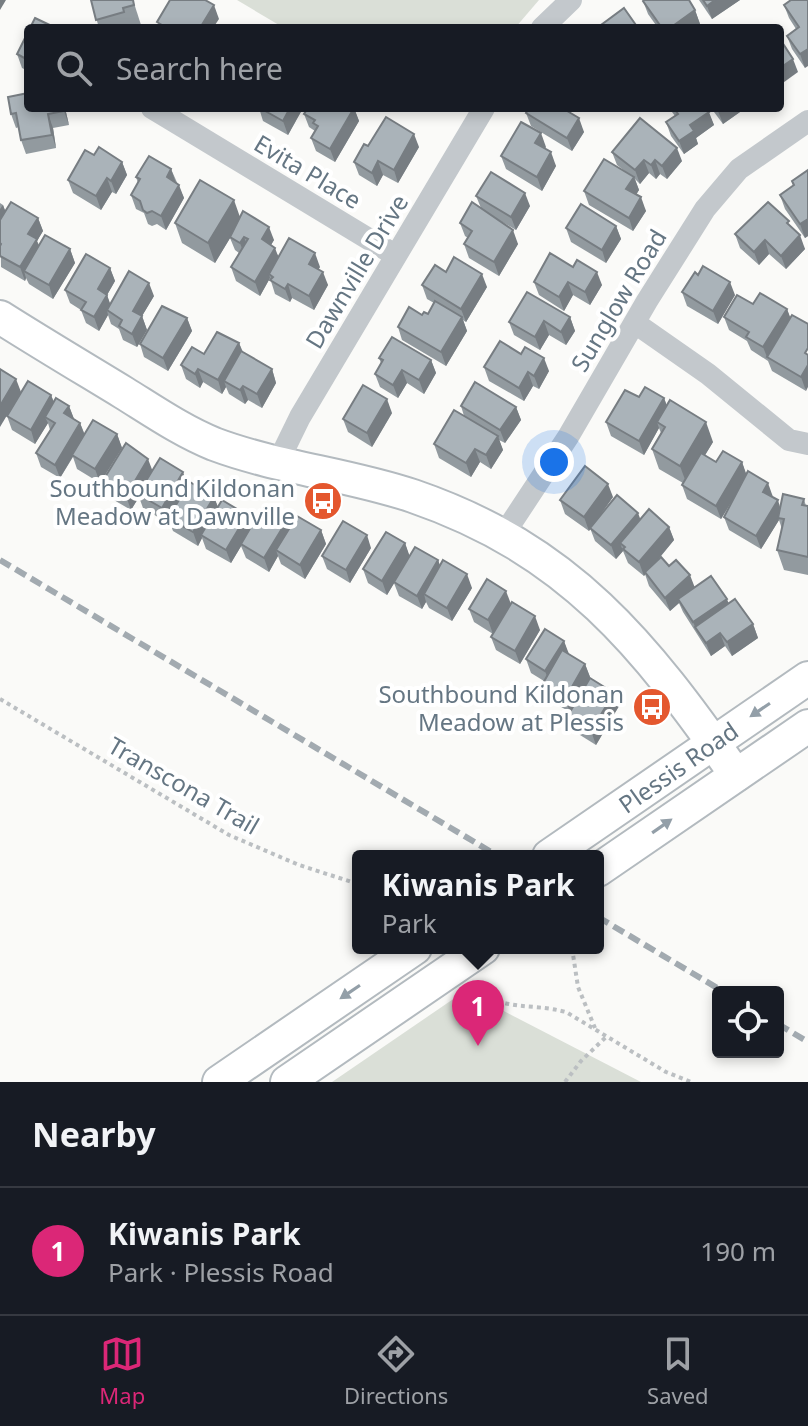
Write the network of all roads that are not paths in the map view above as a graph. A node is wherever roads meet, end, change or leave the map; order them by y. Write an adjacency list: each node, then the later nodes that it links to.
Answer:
1 (571, 0): 2 (street)
2 (546, 24)
3 (159, 112): 6 (street, Evita Place)
4 (482, 112): 6 (street, Dawnville Drive)
5 (808, 121): 8 (street, Sunglow Road)
6 (395, 255): 10 (street, Dawnville Drive)
7 (0, 317): 10 (main road)
8 (635, 323): 9 (street); 11 (street, Sunglow Road)
9 (808, 444)
10 (278, 462): 11 (main road)
11 (504, 534): 14 (main road)
12 (808, 678): 14 (main road, Plessis Road, one-way to 14)
13 (808, 726): 15 (main road, Plessis Road)
14 (713, 742): 15 (main road); 16 (main road, Plessis Road)
15 (736, 775): 17 (main road, Plessis Road, one-way to 15)
16 (558, 850)
17 (604, 866)
18 (406, 954): 20 (main road, one-way to 20)
19 (474, 954): 21 (main road)
20 (219, 1082)
21 (287, 1082)

